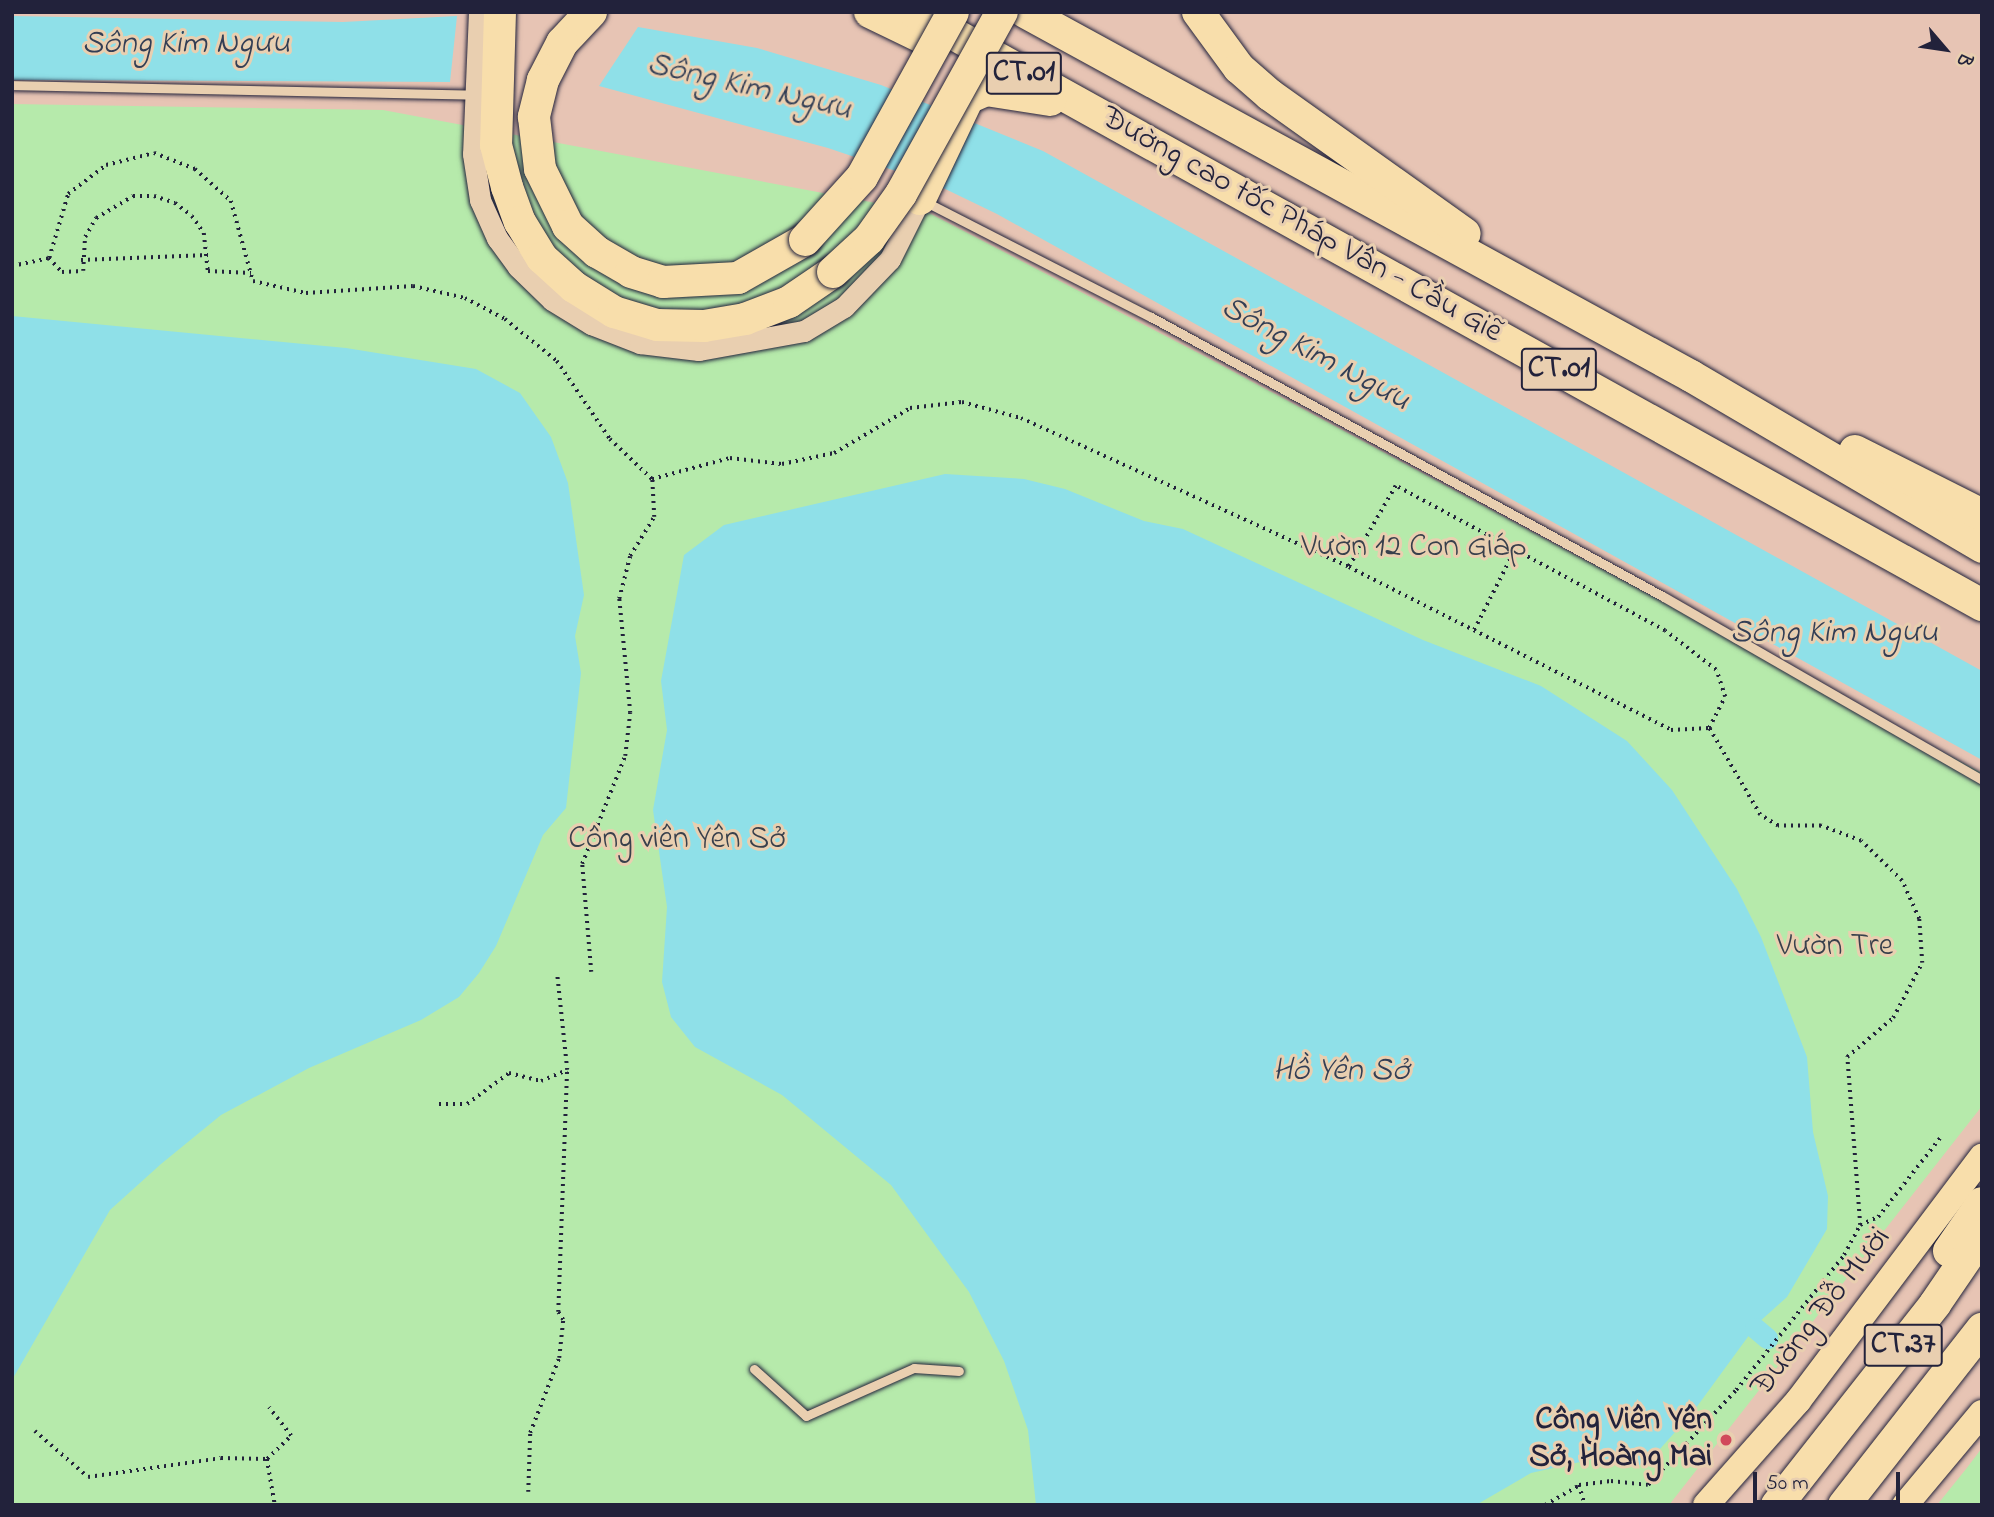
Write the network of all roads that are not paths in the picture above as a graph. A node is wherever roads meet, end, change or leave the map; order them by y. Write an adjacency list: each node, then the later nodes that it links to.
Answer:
1 (479, 12): 11 (street)
2 (500, 12): 7 (highway, bridge)
3 (591, 12): 6 (highway, bridge)
4 (870, 12): 12 (highway)
5 (914, 12): 13 (highway, Đường cao tốc Pháp Vân - Cầu Giẽ / CT.01)
6 (953, 12)
7 (1002, 12)
8 (1025, 12): 15 (highway, Đường cao tốc Pháp Vân - Cầu Giẽ / CT.01)
9 (1198, 12): 15 (highway)
10 (12, 85): 11 (lane)
11 (473, 95): 14 (street)
12 (1050, 100): 13 (highway); 14 (highway)
13 (1135, 134): 19 (highway, Đường cao tốc Pháp Vân - Cầu Giẽ / CT.01)
14 (923, 192): 20 (lane)
15 (1564, 307): 16 (highway, Đường cao tốc Pháp Vân - Cầu Giẽ / CT.01)
16 (1691, 376): 17 (highway); 18 (highway, Đường cao tốc Pháp Vân - Cầu Giẽ / CT.01)
17 (1982, 515)
18 (1982, 547)
19 (1982, 605)
20 (1982, 780)
21 (1982, 1157): 29 (main road, Đường Đỗ Mười)
22 (1982, 1203): 28 (highway)
23 (1982, 1236): 28 (highway, CT.37)
24 (1982, 1329): 31 (highway, CT.37)
25 (754, 1369): 26 (lane)
26 (960, 1371)
27 (1982, 1413): 32 (main road)
28 (1819, 1451): 30 (highway, CT.37)
29 (1706, 1505)
30 (1777, 1505)
31 (1844, 1505)
32 (1905, 1505)

